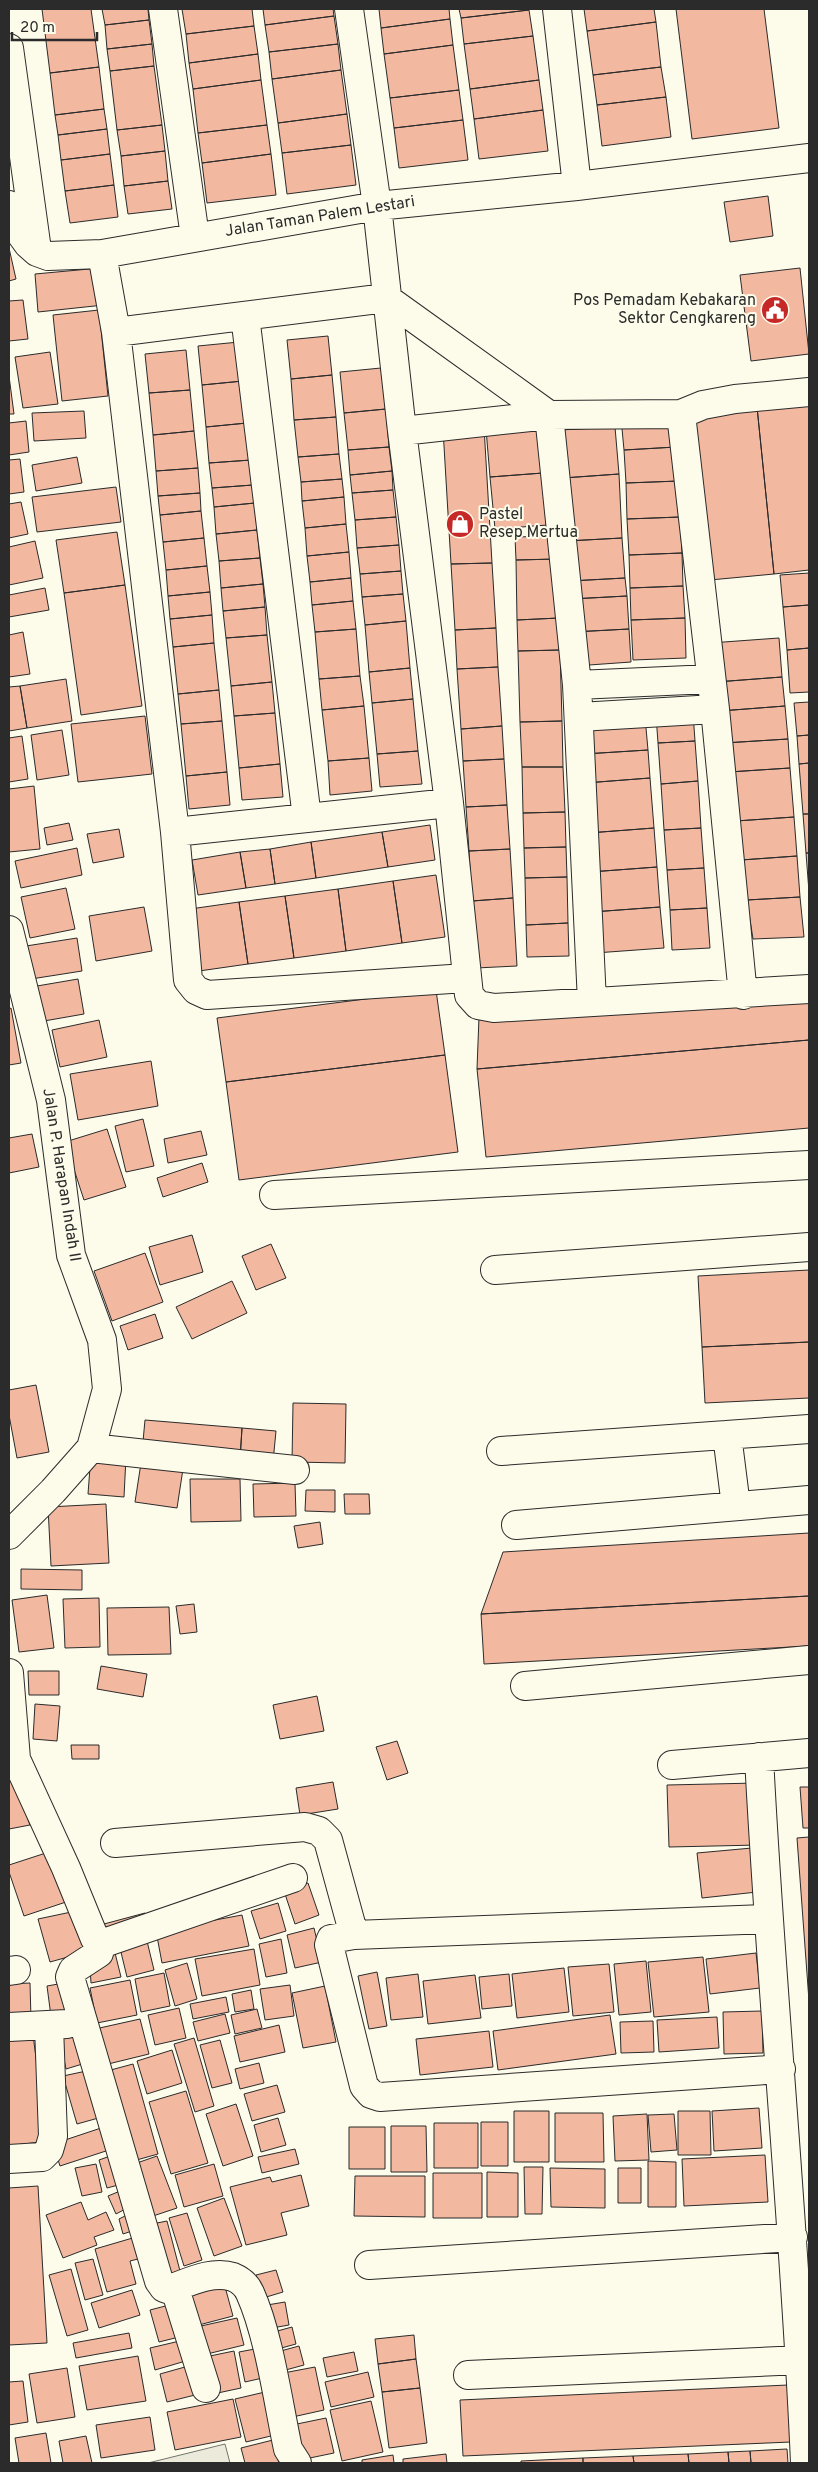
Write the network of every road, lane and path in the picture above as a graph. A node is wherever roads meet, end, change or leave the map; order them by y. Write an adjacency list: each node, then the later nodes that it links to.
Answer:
1 (163, 9): 9 (street)
2 (349, 9): 8 (street)
3 (557, 9): 6 (street)
4 (9, 48): 10 (street)
5 (809, 158): 6 (street, Jalan Taman Palem Lestari)
6 (578, 186): 8 (street, Jalan Taman Palem Lestari)
7 (9, 205): 10 (street)
8 (377, 206): 9 (street, Jalan Taman Palem Lestari); 12 (street)
9 (195, 237): 11 (street, Jalan Taman Palem Lestari)
10 (37, 252): 11 (street, Jalan Taman Palem Lestari)
11 (102, 254): 14 (street)
12 (386, 298): 13 (street); 17 (street); 18 (street)
13 (245, 316): 14 (street); 24 (street)
14 (116, 332): 25 (street)
15 (809, 392): 16 (street)
16 (681, 414): 17 (street); 19 (street)
17 (549, 415): 18 (street); 20 (street)
18 (402, 431): 23 (street)
19 (711, 679): 20 (street); 21 (street)
20 (577, 685): 22 (street)
21 (715, 709): 22 (street); 29 (street)
22 (579, 717): 30 (street)
23 (449, 803): 24 (street); 27 (street)
24 (308, 818): 25 (street)
25 (175, 832): 27 (street)
26 (9, 930): 37 (street, Jalan P. Harapan Indah II)
27 (466, 978): 30 (street)
28 (809, 989): 29 (street)
29 (744, 995): 30 (street)
30 (592, 1002)
31 (809, 1165): 32 (street)
32 (274, 1195)
33 (809, 1247): 34 (street)
34 (495, 1270)
35 (809, 1429): 36 (street)
36 (727, 1435): 38 (street); 41 (street)
37 (91, 1448): 39 (street); 43 (street, Jalan P. Harapan Indah II)
38 (502, 1451)
39 (295, 1470)
40 (809, 1500): 41 (street)
41 (736, 1506): 42 (street)
42 (516, 1525)
43 (9, 1535)
44 (809, 1660): 46 (street)
45 (9, 1673): 54 (street)
46 (525, 1686)
47 (809, 1753): 48 (street)
48 (759, 1757): 49 (street); 52 (street)
49 (672, 1765)
50 (116, 1843): 53 (street)
51 (293, 1878): 54 (street)
52 (767, 1920): 53 (street); 58 (street)
53 (354, 1934): 58 (street)
54 (102, 1944): 55 (street)
55 (84, 2023): 56 (street); 63 (street)
56 (49, 2026): 57 (street); 59 (street)
57 (9, 2027)
58 (781, 2070): 60 (street)
59 (9, 2159)
60 (798, 2160): 61 (street)
61 (793, 2237): 62 (street); 64 (street)
62 (369, 2265)
63 (170, 2289): 66 (street); 67 (street)
64 (801, 2360): 65 (street); 68 (street)
65 (468, 2375)
66 (206, 2388)
67 (297, 2463)
68 (805, 2463)

